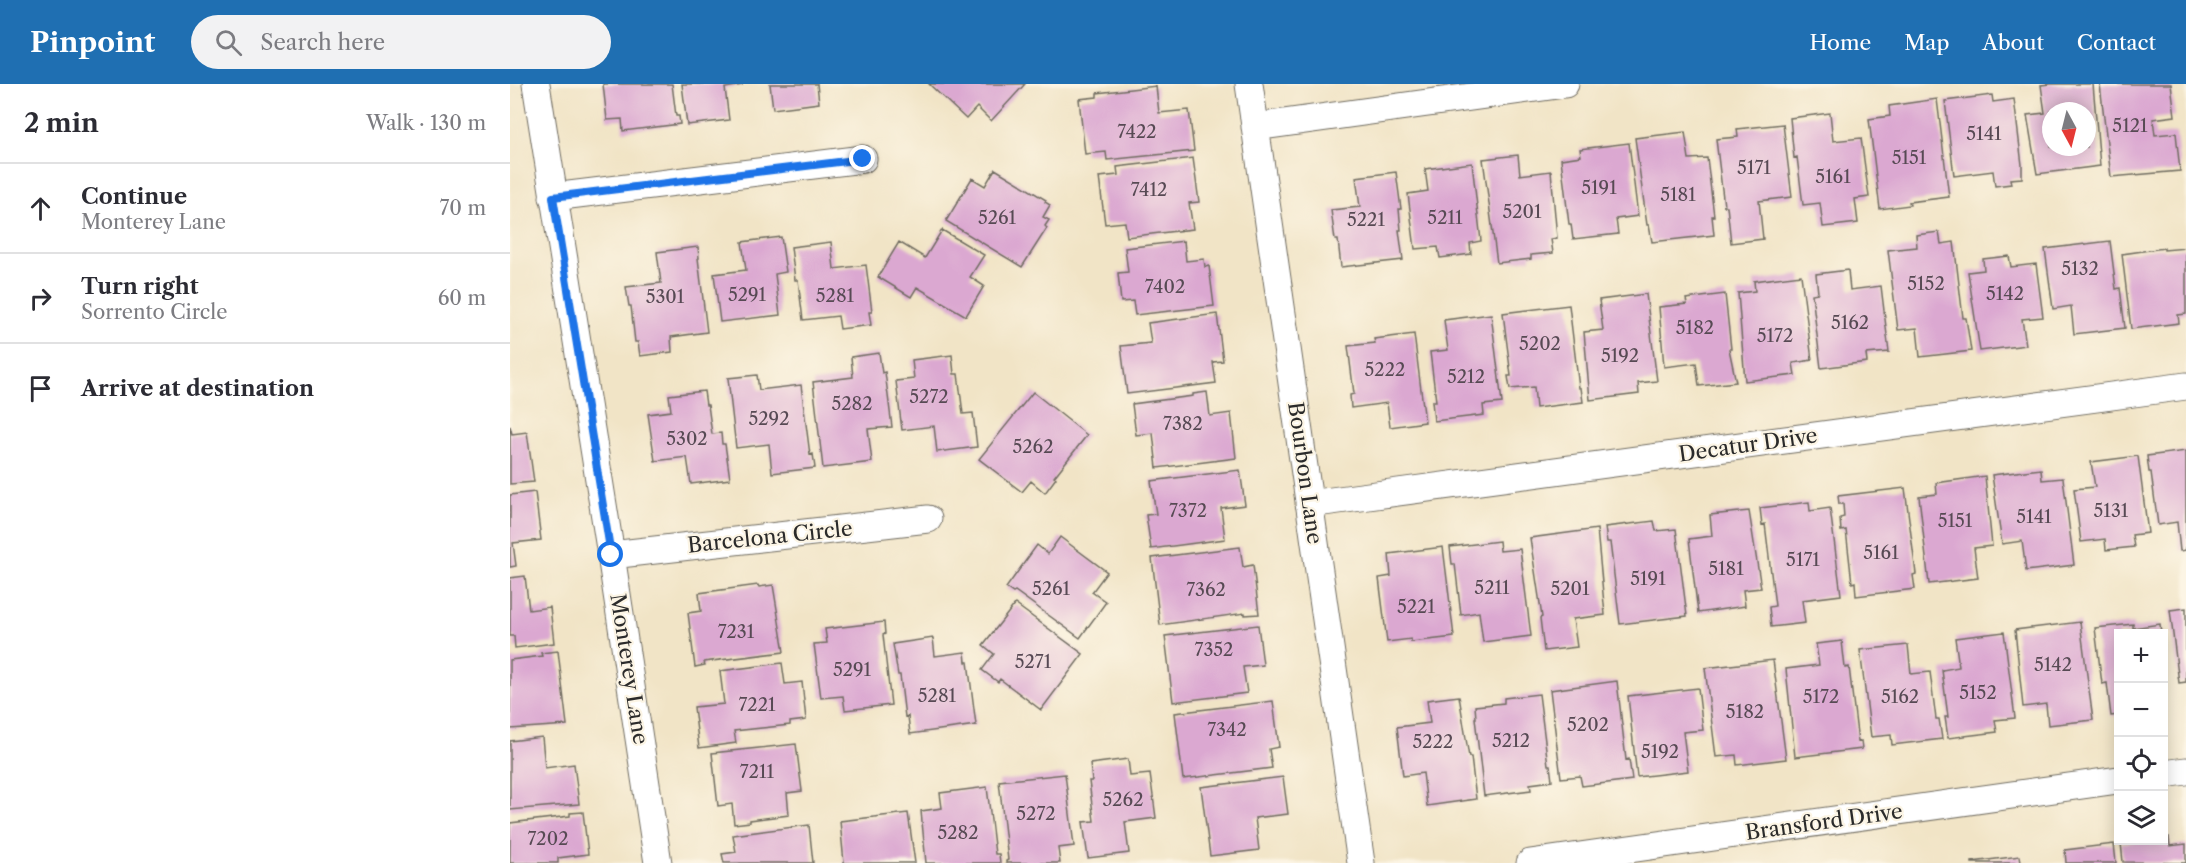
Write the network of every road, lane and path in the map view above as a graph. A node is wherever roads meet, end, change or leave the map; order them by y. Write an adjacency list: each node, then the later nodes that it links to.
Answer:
1 (536, 84): 6 (street, Monterey Lane)
2 (1249, 84): 4 (street, Bourbon Lane)
3 (1565, 84): 4 (street)
4 (1256, 127): 8 (street, Bourbon Lane)
5 (863, 159): 6 (street)
6 (553, 197): 10 (street, Monterey Lane)
7 (2186, 387): 8 (street, Decatur Drive)
8 (1309, 504): 15 (street, Bourbon Lane)
9 (928, 519): 10 (street, Barcelona Circle)
10 (611, 555): 14 (street, Monterey Lane)
11 (2186, 771): 12 (street)
12 (2168, 773)
13 (2114, 781): 16 (street, Bransford Drive)
14 (658, 863)
15 (1361, 863)
16 (1530, 863)

